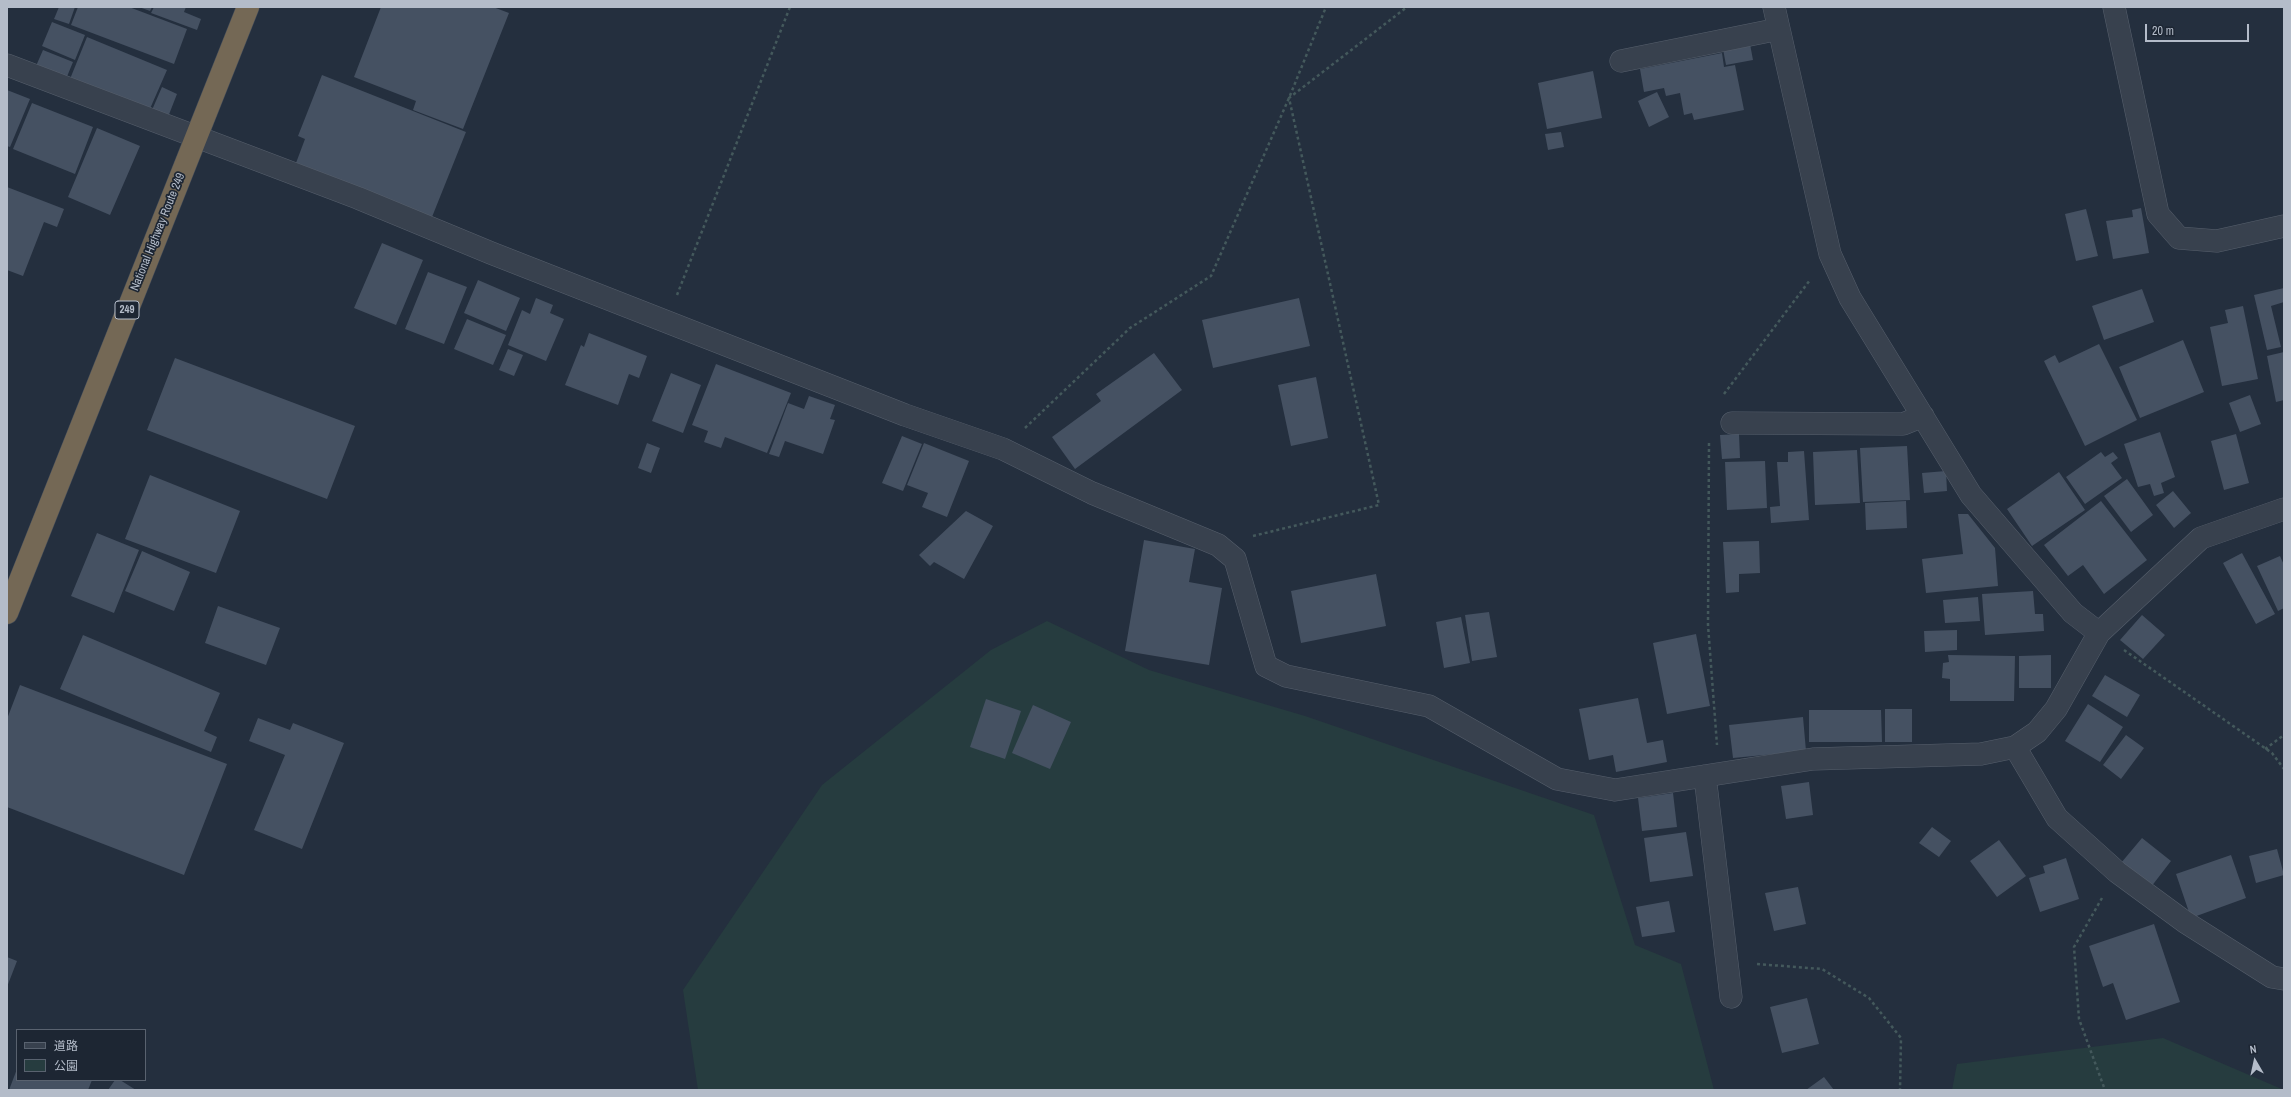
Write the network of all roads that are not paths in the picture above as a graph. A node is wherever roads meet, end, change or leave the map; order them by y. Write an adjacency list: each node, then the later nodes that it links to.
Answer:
1 (248, 7): 7 (highway, National Highway Route 249 / 249)
2 (1774, 7): 4 (street)
3 (2114, 7): 8 (street)
4 (1779, 29): 5 (street); 9 (street)
5 (1622, 61)
6 (7, 65): 7 (street)
7 (196, 138): 12 (highway, National Highway Route 249 / 249); 15 (street)
8 (2284, 226)
9 (1923, 416): 10 (street); 13 (street)
10 (1732, 424)
11 (2284, 509): 13 (street)
12 (8, 609)
13 (2099, 633): 14 (street)
14 (2015, 747): 15 (street); 16 (street)
15 (1712, 775): 17 (street)
16 (2284, 979)
17 (1731, 997)

